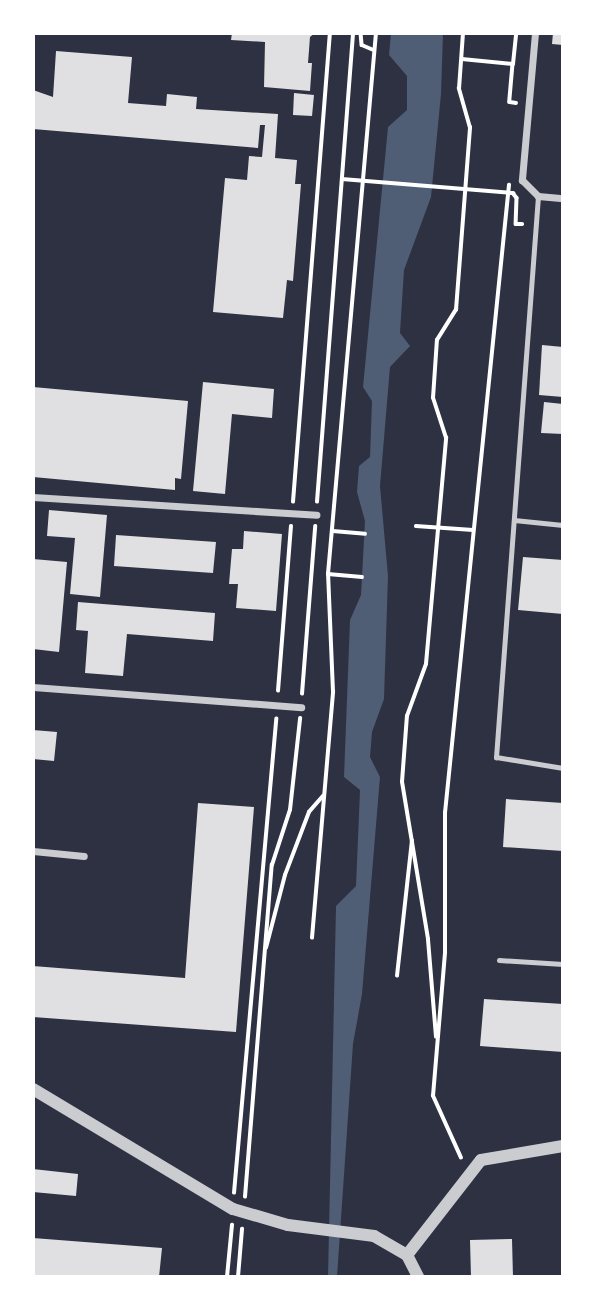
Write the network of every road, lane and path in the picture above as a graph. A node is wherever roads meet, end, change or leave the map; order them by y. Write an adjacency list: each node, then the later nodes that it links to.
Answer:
1 (330, 33): 21 (path)
2 (353, 33): 14 (path)
3 (361, 33): 9 (path)
4 (376, 33): 9 (path)
5 (463, 33): 10 (path)
6 (516, 33): 11 (path)
7 (523, 33): 12 (path)
8 (535, 33): 17 (street)
9 (374, 50): 28 (path)
10 (461, 59): 11 (path); 26 (path)
11 (513, 64): 12 (path)
12 (518, 103): 13 (path)
13 (516, 116)
14 (342, 179): 16 (path); 22 (path)
15 (509, 180): 16 (path)
16 (510, 193): 19 (path); 27 (path)
17 (538, 196): 18 (street); 19 (lane)
18 (563, 198)
19 (535, 226): 23 (lane)
20 (33, 497): 21 (street)
21 (293, 513): 22 (street); 33 (path)
22 (316, 515): 34 (path)
23 (514, 520): 24 (lane); 35 (lane)
24 (563, 525)
25 (416, 526): 26 (path)
26 (437, 528): 27 (path); 37 (path)
27 (473, 530): 45 (path)
28 (333, 531): 29 (path); 30 (path)
29 (365, 534)
30 (328, 574): 31 (path); 36 (path)
31 (362, 577)
32 (33, 687): 33 (street)
33 (277, 705): 34 (street); 49 (path)
34 (301, 707): 41 (path)
35 (563, 768)
36 (324, 795): 40 (path); 41 (path)
37 (412, 835): 44 (path); 45 (path)
38 (33, 851): 39 (street)
39 (84, 856)
40 (312, 938)
41 (264, 954): 49 (path)
42 (499, 960): 43 (lane)
43 (563, 964)
44 (397, 976)
45 (437, 1049): 48 (path)
46 (33, 1089): 49 (street)
47 (563, 1146): 48 (street)
48 (467, 1173): 50 (street)
49 (244, 1213): 50 (street); 51 (path); 52 (path)
50 (407, 1255): 53 (street)
51 (227, 1277)
52 (238, 1277)
53 (418, 1277)

